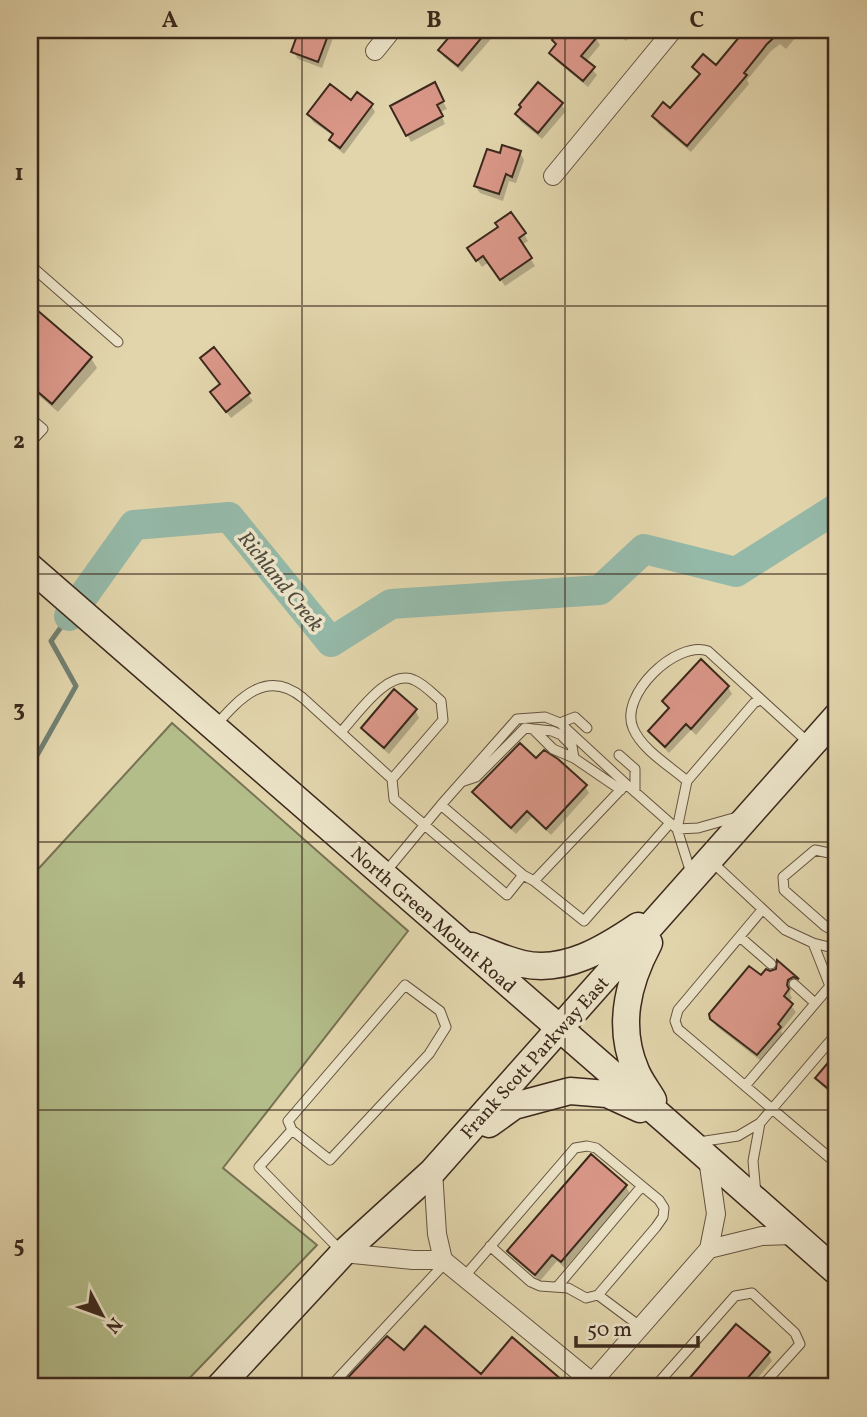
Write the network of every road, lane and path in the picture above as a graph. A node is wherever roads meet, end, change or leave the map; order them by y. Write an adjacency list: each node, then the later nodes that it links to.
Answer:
1 (392, 30): 3 (street)
2 (673, 30): 4 (street)
3 (375, 51)
4 (553, 176)
5 (30, 265): 6 (lane)
6 (118, 342)
7 (30, 418): 8 (lane)
8 (30, 443)
9 (30, 567): 13 (main road, North Green Mount Road)
10 (760, 700): 17 (lane); 21 (lane); 21 (lane)
11 (837, 716): 17 (main road, Frank Scott Parkway East)
12 (560, 723): 14 (lane); 22 (lane); 23 (lane)
13 (215, 727): 16 (lane); 31 (main road, North Green Mount Road)
14 (587, 728)
15 (533, 729): 19 (lane); 19 (lane); 22 (lane)
16 (341, 732): 20 (lane); 20 (lane)
17 (812, 745): 26 (main road, Frank Scott Parkway East)
18 (619, 755): 24 (lane)
19 (574, 758): 23 (lane)
20 (392, 779): 27 (lane)
21 (687, 781): 28 (lane)
22 (460, 783): 25 (lane)
23 (623, 787): 24 (lane); 33 (lane)
24 (635, 792): 28 (lane)
25 (441, 805): 27 (lane); 32 (lane)
26 (752, 813): 28 (lane); 30 (main road, Frank Scott Parkway East)
27 (424, 826): 31 (lane); 32 (lane)
28 (673, 826): 33 (lane); 34 (lane)
29 (835, 856): 37 (lane)
30 (710, 860): 34 (main road, Frank Scott Parkway East); 36 (lane)
31 (383, 875): 39 (main road, North Green Mount Road)
32 (523, 875): 33 (lane)
33 (534, 881)
34 (692, 881): 35 (main road, Frank Scott Parkway East)
35 (671, 904): 39 (main road); 45 (main road, Frank Scott Parkway East); 49 (main road)
36 (762, 910): 38 (lane); 40 (lane)
37 (837, 933)
38 (740, 937): 42 (lane); 47 (lane)
39 (459, 942): 45 (main road, North Green Mount Road)
40 (813, 943): 41 (lane); 44 (lane)
41 (837, 949)
42 (771, 964)
43 (794, 984): 44 (lane)
44 (816, 1003): 47 (lane)
45 (560, 1028): 49 (main road, North Green Mount Road); 53 (main road, Frank Scott Parkway East)
46 (837, 1033): 48 (lane)
47 (745, 1086): 48 (lane)
48 (772, 1109): 50 (lane); 54 (lane)
49 (665, 1120): 52 (main road, North Green Mount Road); 53 (main road)
50 (760, 1123): 52 (lane); 56 (lane)
51 (292, 1130): 51 (lane); 60 (lane)
52 (699, 1151): 56 (main road, North Green Mount Road); 59 (street)
53 (441, 1162): 60 (main road, Frank Scott Parkway East); 61 (street)
54 (837, 1164)
55 (642, 1186): 58 (lane); 64 (lane); 65 (lane)
56 (758, 1202): 57 (main road, North Green Mount Road)
57 (794, 1235): 59 (street); 62 (main road, North Green Mount Road)
58 (490, 1246): 63 (lane); 64 (lane)
59 (709, 1249): 66 (street)
60 (343, 1253): 61 (street); 68 (main road, Frank Scott Parkway East)
61 (444, 1261): 63 (street); 69 (lane)
62 (837, 1272)
63 (464, 1277): 67 (street)
64 (557, 1287): 65 (lane)
65 (598, 1295): 66 (lane)
66 (641, 1327): 67 (street)
67 (593, 1386)
68 (219, 1387)
69 (330, 1387)
70 (667, 1387): 71 (lane)
71 (761, 1387)

